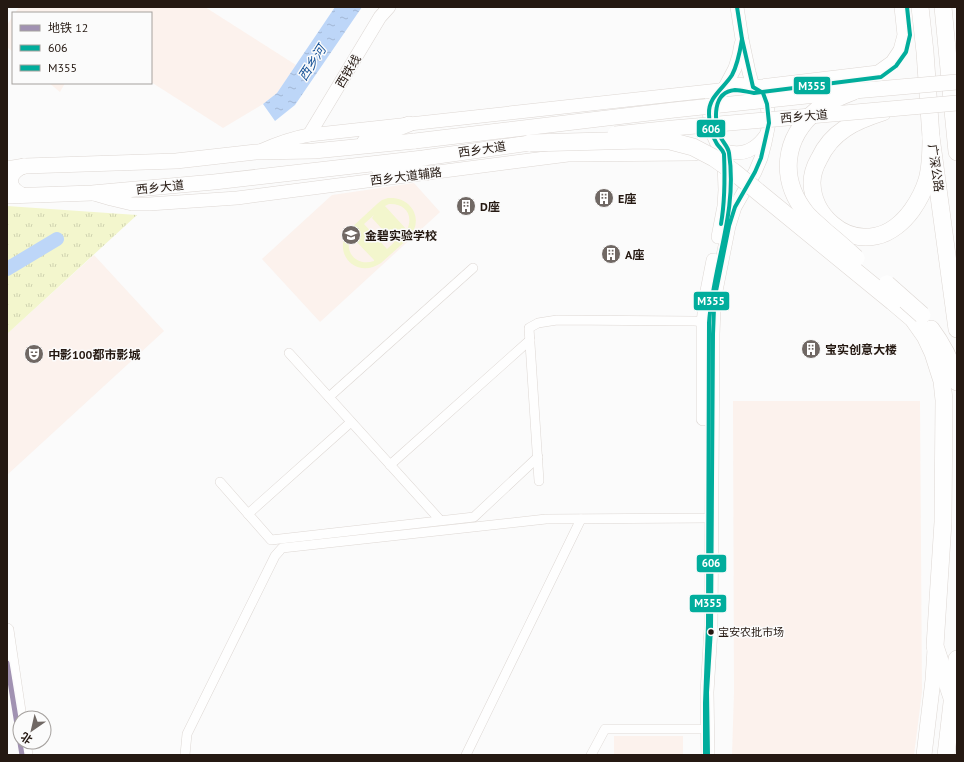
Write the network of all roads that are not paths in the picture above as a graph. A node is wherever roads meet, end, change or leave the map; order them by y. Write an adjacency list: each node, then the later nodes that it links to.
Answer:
1 (389, 7): 19 (street, 西铁线)
2 (737, 7): 8 (street)
3 (901, 7): 12 (street)
4 (912, 7): 10 (main road)
5 (920, 7): 10 (highway, 广深公路)
6 (943, 7): 9 (highway, 广深公路)
7 (951, 7): 9 (main road)
8 (742, 39): 12 (street); 13 (street)
9 (948, 51): 21 (highway, 广深公路)
10 (925, 52): 20 (highway, 广深公路)
11 (957, 82): 14 (main road, 西乡大道, bridge)
12 (753, 86): 13 (street); 18 (street)
13 (722, 88): 17 (street); 24 (street)
14 (854, 91): 23 (main road, 西乡大道, bridge); 41 (highway, bridge)
15 (957, 103): 16 (main road, 西乡大道, bridge)
16 (892, 109): 20 (highway, bridge); 22 (main road, 西乡大道, bridge)
17 (409, 124): 19 (street); 23 (main road)
18 (768, 130): 24 (street, 西乡大道辅路); 37 (street)
19 (309, 135): 25 (street)
20 (932, 137): 38 (highway, 广深公路)
21 (956, 137): 26 (highway, 广深公路)
22 (530, 143): 30 (main road, 西乡大道); 53 (highway, bridge)
23 (344, 149): 25 (main road, 西乡大道)
24 (721, 149): 27 (street, 西乡大道辅路); 33 (street)
25 (256, 152): 29 (main road, 西乡大道)
26 (957, 152)
27 (693, 154): 32 (street, 西乡大道辅路); 33 (street)
28 (7, 163): 29 (main road)
29 (25, 166): 31 (main road, 西乡大道); 35 (main road)
30 (344, 166): 32 (main road); 34 (main road, 西乡大道)
31 (7, 169)
32 (426, 173): 34 (street, 西乡大道辅路)
33 (725, 176): 37 (street)
34 (92, 193): 35 (main road, 西乡大道)
35 (14, 196)
36 (473, 268): 42 (street)
37 (708, 322): 39 (street); 49 (street)
38 (957, 329)
39 (530, 340): 44 (street); 45 (street)
40 (289, 353): 42 (street)
41 (957, 382)
42 (329, 397): 43 (street)
43 (351, 422): 45 (street); 48 (street)
44 (538, 457): 46 (street); 51 (street)
45 (390, 465): 51 (street)
46 (539, 481)
47 (220, 482): 48 (street)
48 (248, 514): 51 (street)
49 (707, 518): 50 (street); 57 (street); 62 (street)
50 (581, 519): 58 (street); 59 (street)
51 (440, 520)
52 (7, 630): 56 (street)
53 (935, 646): 55 (highway); 63 (main road)
54 (957, 659): 55 (highway)
55 (953, 701): 64 (highway)
56 (19, 710)
57 (699, 729): 60 (street); 61 (street)
58 (186, 755)
59 (466, 755)
60 (591, 755)
61 (699, 755)
62 (708, 755)
63 (924, 755)
64 (946, 755)

